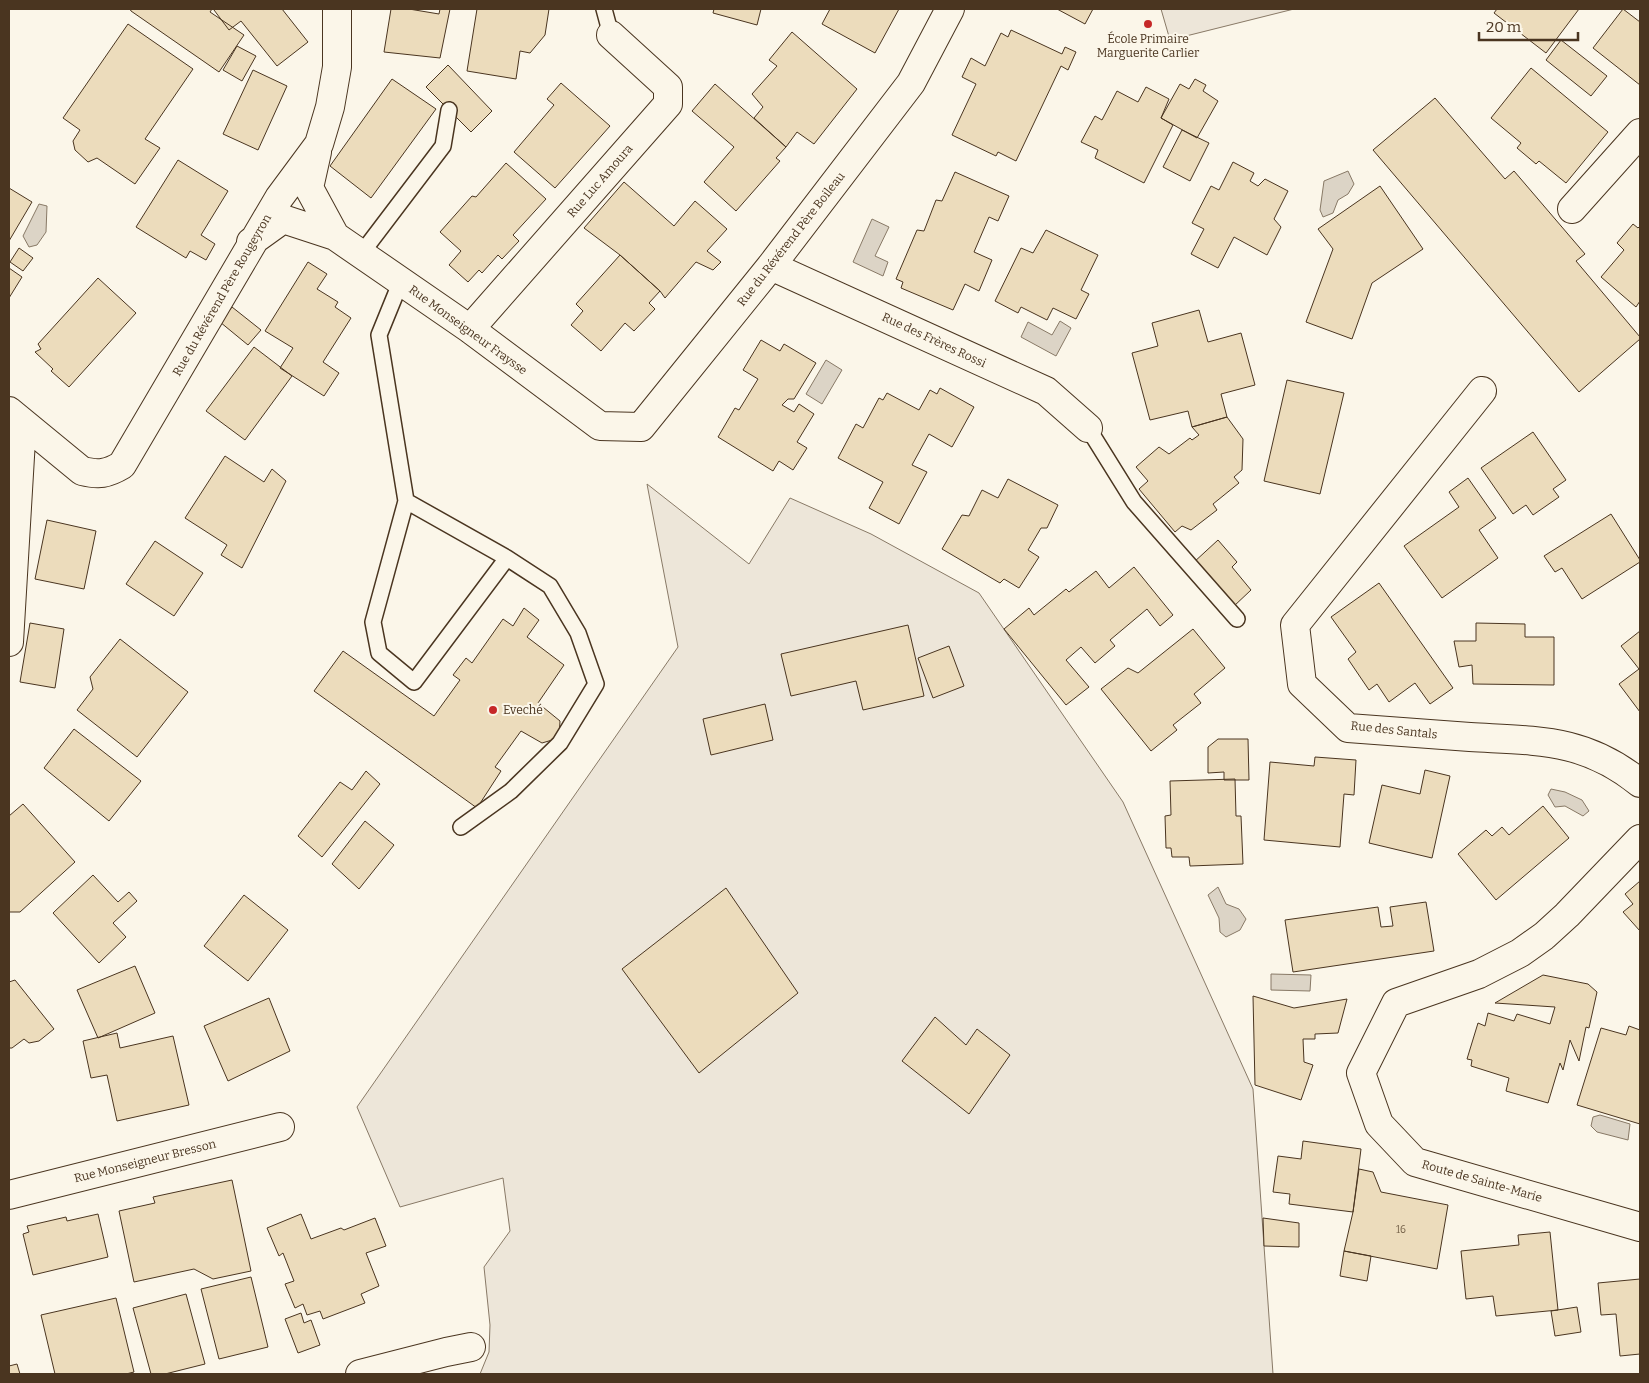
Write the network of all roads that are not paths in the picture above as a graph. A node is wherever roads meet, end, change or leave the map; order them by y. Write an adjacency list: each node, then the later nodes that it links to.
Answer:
1 (337, 9): 7 (street, Rue du Révérend Père Rougeyron)
2 (604, 9): 4 (lane)
3 (950, 9): 12 (street, Rue du Révérend Père Boileau)
4 (610, 35): 14 (street, Rue Luc Amoura)
5 (449, 110): 11 (lane)
6 (1640, 133): 8 (street)
7 (318, 144): 9 (street, Rue Monseigneur Fraysse); 10 (street, Rue du Révérend Père Rougeyron)
8 (1572, 209)
9 (335, 236): 10 (street, Rue Monseigneur Fraysse); 11 (street, Rue Monseigneur Fraysse)
10 (251, 242): 16 (street, Rue du Révérend Père Rougeyron)
11 (361, 254): 13 (street, Rue Monseigneur Fraysse)
12 (771, 266): 17 (street, Rue du Révérend Père Boileau); 18 (street, Rue des Frères Rossi)
13 (401, 281): 14 (street, Rue Monseigneur Fraysse); 19 (lane)
14 (470, 329): 17 (street, Rue Monseigneur Fraysse)
15 (1482, 391): 23 (street, Rue des Santals)
16 (15, 417): 22 (street)
17 (600, 426)
18 (1088, 428): 21 (lane)
19 (406, 501): 20 (lane); 20 (lane)
20 (507, 558): 24 (lane)
21 (1237, 619)
22 (9, 642)
23 (1640, 783)
24 (461, 826)
25 (1640, 839): 28 (street, Route de Sainte-Marie)
26 (280, 1127): 27 (street, Rue Monseigneur Bresson)
27 (9, 1195)
28 (1640, 1227)
29 (471, 1347): 30 (street)
30 (360, 1374)

